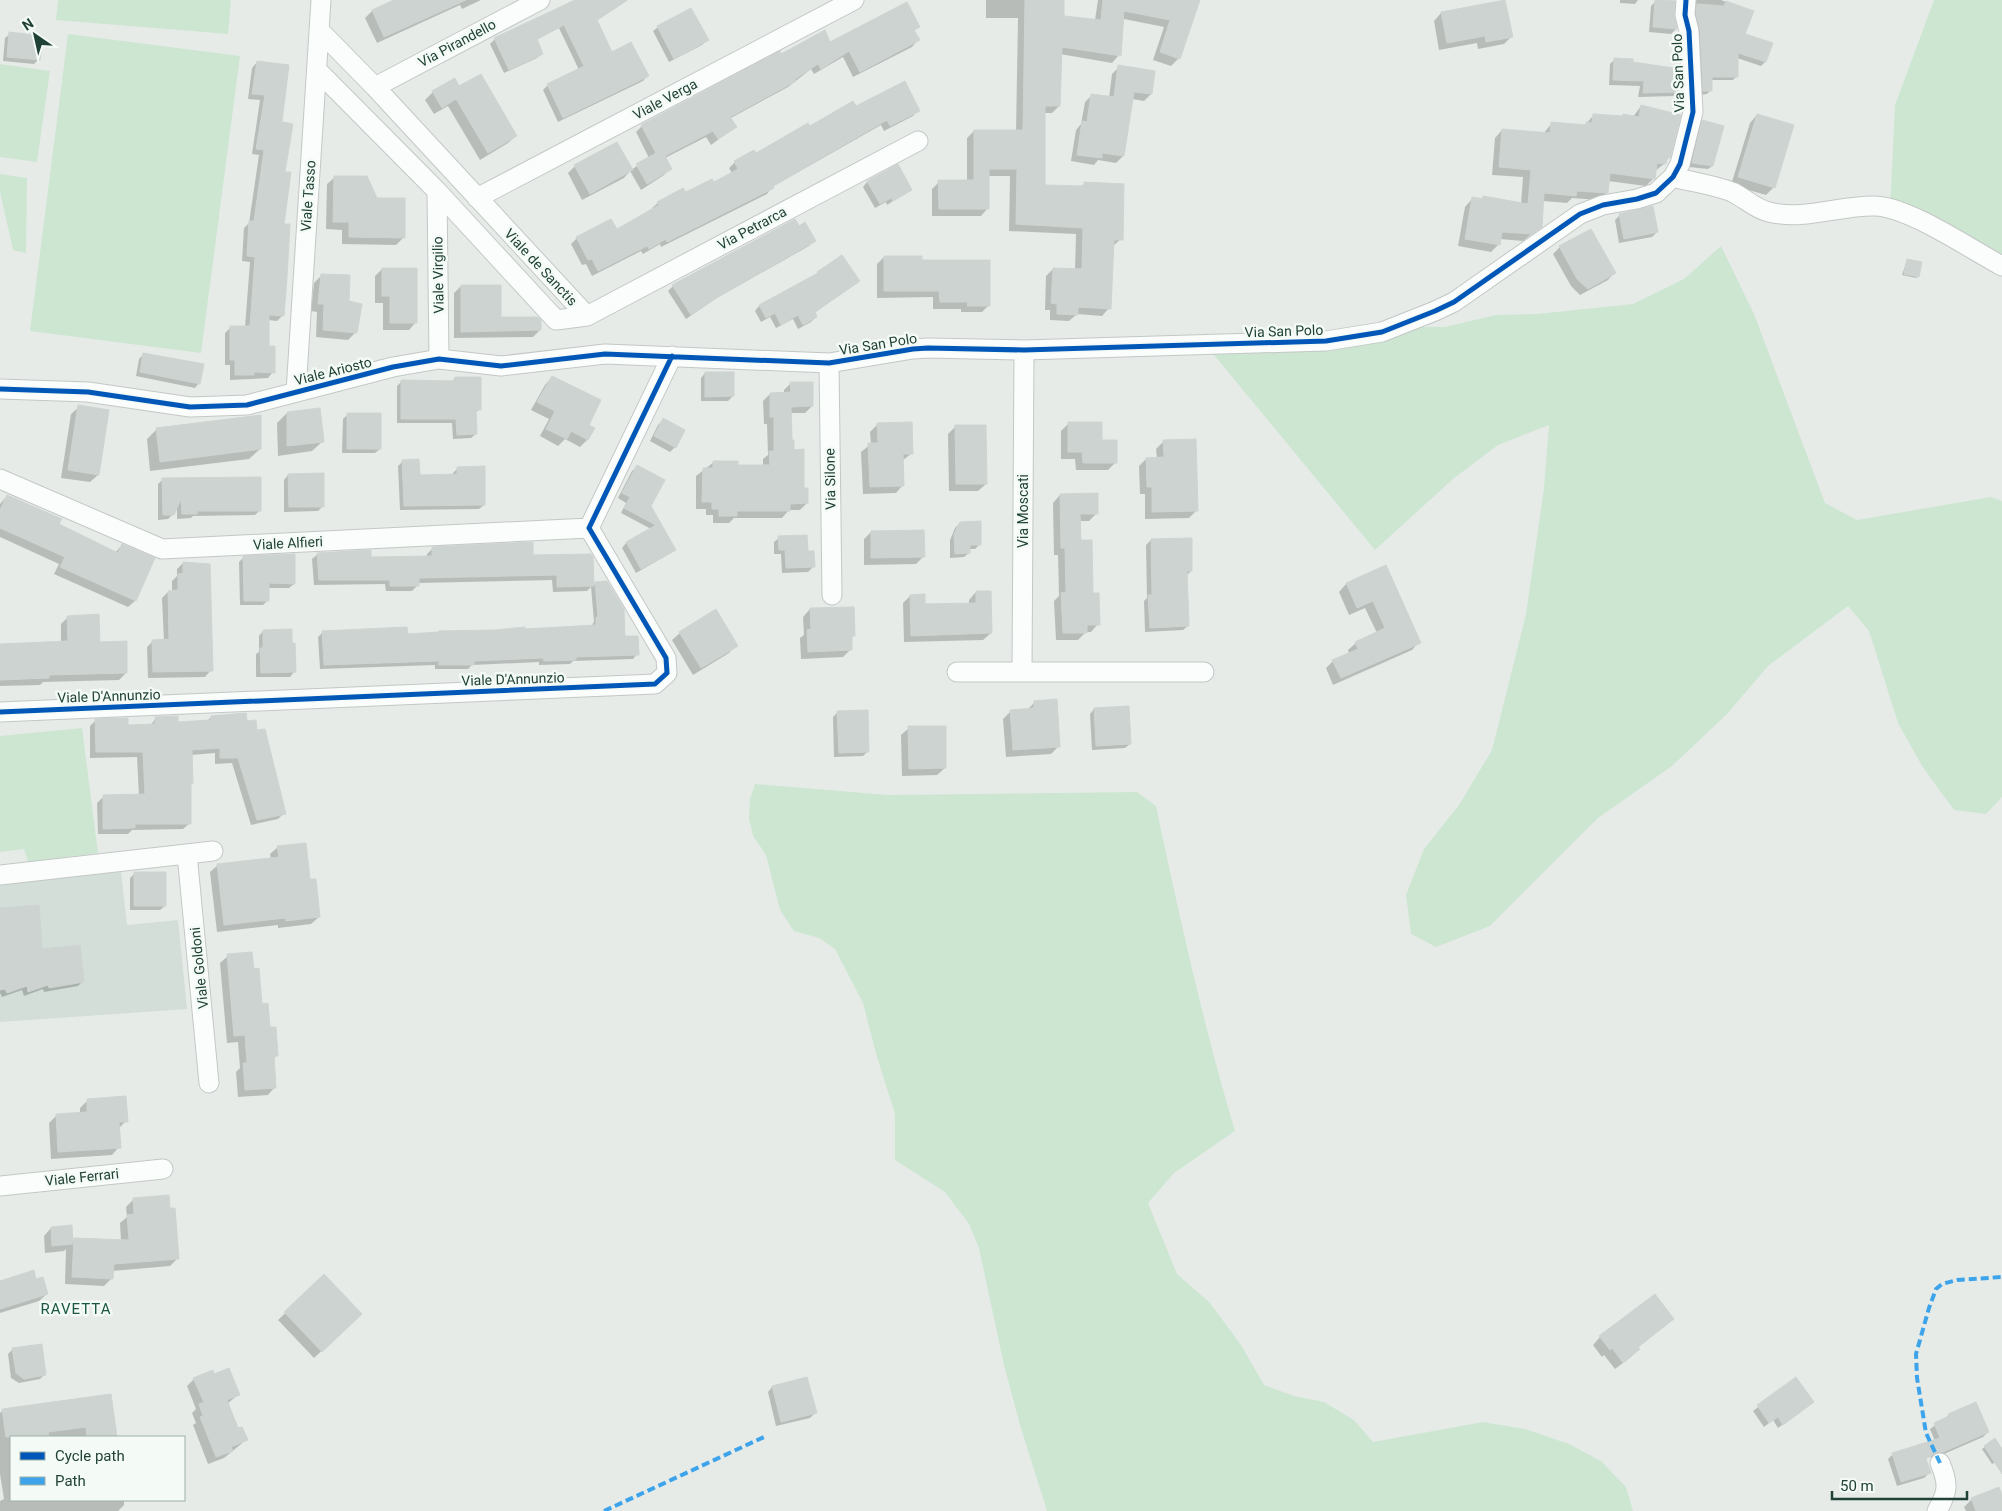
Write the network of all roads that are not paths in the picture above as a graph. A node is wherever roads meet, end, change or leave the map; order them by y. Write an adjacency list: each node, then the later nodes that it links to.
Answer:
1 (321, 0): 5 (street, Viale Tasso)
2 (540, 0): 7 (street, Via Pirandello)
3 (854, 0): 11 (street, Viale Verga)
4 (1686, 0): 9 (street, Via San Polo)
5 (319, 30): 6 (street, Viale Tasso); 7 (street, Viale de Sanctis)
6 (317, 70): 10 (street, Viale de Sanctis); 19 (street, Viale Tasso)
7 (375, 87): 11 (street, Viale de Sanctis)
8 (918, 140): 13 (street, Via Petrarca)
9 (1673, 177): 12 (street); 14 (street, Via San Polo)
10 (437, 190): 13 (street, Viale de Sanctis); 16 (street, Viale Virgilio)
11 (477, 198): 13 (street, Viale de Sanctis)
12 (2002, 266)
13 (587, 316)
14 (1024, 350): 17 (street, Via San Polo); 24 (street, Via Moscati)
15 (672, 356): 16 (street, Viale Ariosto); 17 (street, Via San Polo); 21 (street)
16 (439, 360): 19 (street, Viale Ariosto)
17 (829, 363): 22 (street, Via Silone)
18 (0, 389): 19 (street, Viale Ariosto)
19 (296, 392)
20 (0, 479): 21 (street, Viale Alfieri)
21 (590, 528): 26 (street, Viale D'Annunzio)
22 (832, 595)
23 (957, 672): 24 (street)
24 (1022, 672): 25 (street)
25 (1204, 672)
26 (0, 712)
27 (213, 851): 28 (street)
28 (187, 854): 29 (street); 30 (street, Viale Goldoni)
29 (0, 875)
30 (209, 1083)
31 (163, 1169): 32 (street, Viale Ferrari)
32 (0, 1186)
33 (1940, 1464): 34 (street)
34 (1937, 1511)

